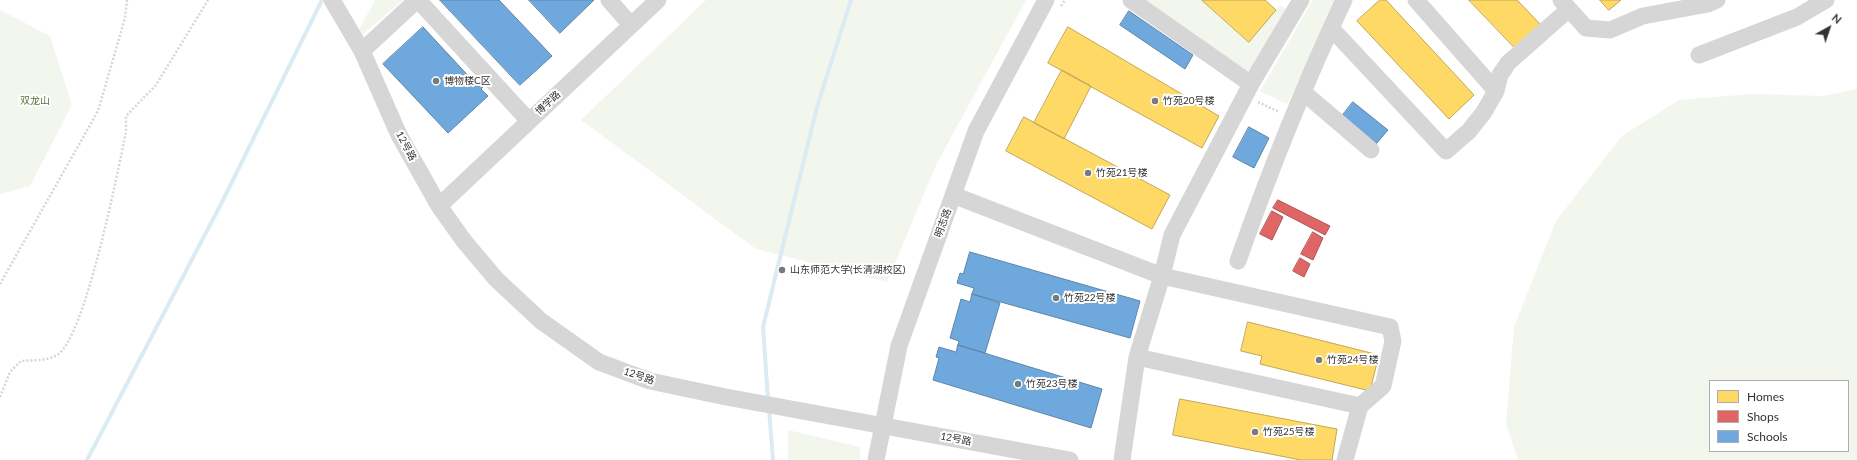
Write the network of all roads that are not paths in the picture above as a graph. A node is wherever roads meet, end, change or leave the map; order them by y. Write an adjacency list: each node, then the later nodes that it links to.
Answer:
1 (332, 0): 15 (street, 12号路)
2 (417, 0): 15 (street); 20 (street)
3 (609, 0): 13 (street)
4 (658, 0): 13 (street, 博学路)
5 (1046, 0): 22 (street, 明志路)
6 (1131, 0): 17 (street)
7 (1301, 0): 17 (street)
8 (1344, 0): 14 (street)
9 (1416, 0): 18 (street)
10 (1717, 0): 12 (street)
11 (1826, 0): 16 (street)
12 (1565, 4): 18 (street)
13 (631, 25): 20 (street, 博学路)
14 (1331, 28): 18 (street); 19 (street)
15 (362, 51): 23 (street, 12号路)
16 (1699, 55)
17 (1248, 90): 25 (street)
18 (1496, 91)
19 (1303, 92): 21 (street); 24 (street)
20 (529, 121): 23 (street, 博学路)
21 (1371, 150)
22 (953, 195): 25 (street); 28 (street, 明志路)
23 (439, 206): 28 (street, 12号路)
24 (1238, 261)
25 (1162, 276): 26 (street); 27 (street)
26 (1137, 356): 27 (street); 31 (street)
27 (1360, 406): 32 (street)
28 (882, 425): 29 (street, 明志路); 30 (street, 12号路)
29 (876, 460)
30 (1070, 460)
31 (1122, 460)
32 (1345, 460)

